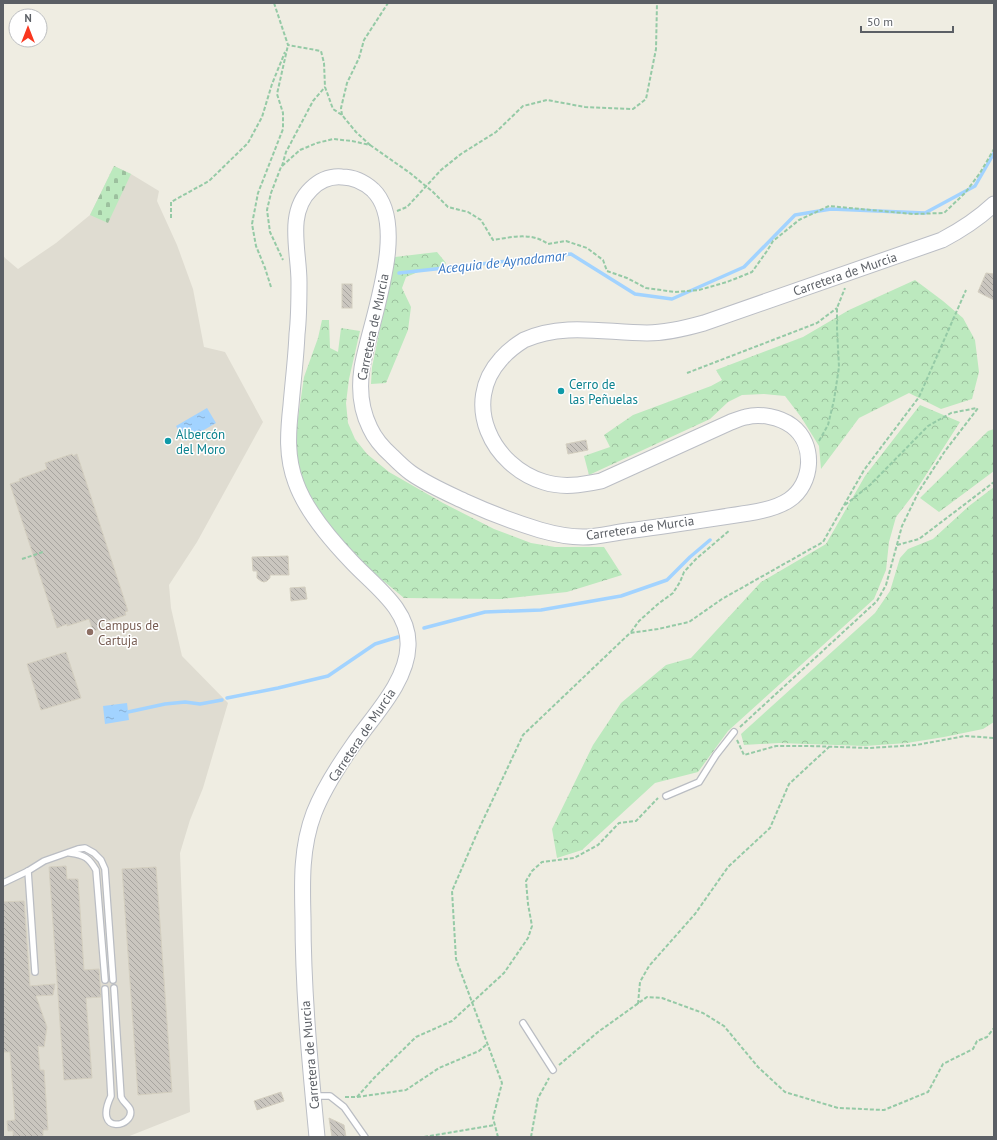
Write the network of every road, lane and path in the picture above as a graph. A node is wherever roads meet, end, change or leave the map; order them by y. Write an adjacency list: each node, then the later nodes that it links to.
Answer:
1 (274, 3): 4 (path)
2 (388, 3): 6 (path)
3 (657, 3): 11 (path)
4 (288, 45): 5 (path); 12 (path); 15 (path)
5 (325, 87): 6 (path); 9 (path)
6 (342, 115): 7 (path)
7 (370, 145): 8 (path); 9 (path)
8 (994, 149)
9 (281, 167): 13 (path)
10 (994, 204): 14 (main road, Carretera de Murcia)
11 (387, 214): 22 (main road, Carretera de Murcia); 45 (main road, Carretera de Murcia)
12 (171, 218)
13 (284, 262)
14 (842, 275): 17 (path); 19 (main road, Carretera de Murcia)
15 (271, 287)
16 (966, 290): 21 (path)
17 (837, 308): 18 (path); 19 (path)
18 (687, 373)
19 (807, 449): 22 (main road, Carretera de Murcia)
20 (994, 482): 23 (path)
21 (843, 506): 23 (path); 26 (path)
22 (748, 513): 26 (path)
23 (897, 545): 27 (path)
24 (43, 552): 25 (path)
25 (22, 559)
26 (630, 633): 39 (path)
27 (734, 732): 29 (path); 30 (lane)
28 (994, 738): 29 (path)
29 (829, 747): 40 (path)
30 (666, 796): 39 (path)
31 (70, 853): 32 (lane); 35 (lane); 36 (lane)
32 (28, 871): 33 (lane); 34 (lane)
33 (3, 883)
34 (35, 972)
35 (104, 980)
36 (113, 980)
37 (114, 988): 38 (lane)
38 (105, 989)
39 (472, 1002): 43 (path); 47 (path)
40 (638, 1004): 42 (path); 44 (path)
41 (523, 1023): 44 (lane)
42 (994, 1028)
43 (487, 1044): 47 (path); 48 (path)
44 (553, 1070): 53 (path)
45 (313, 1096): 46 (lane); 49 (main road, Carretera de Murcia)
46 (330, 1096): 47 (path); 50 (lane)
47 (357, 1097)
48 (495, 1125): 51 (path); 52 (path)
49 (317, 1137)
50 (365, 1137)
51 (424, 1137)
52 (498, 1137)
53 (530, 1137)

